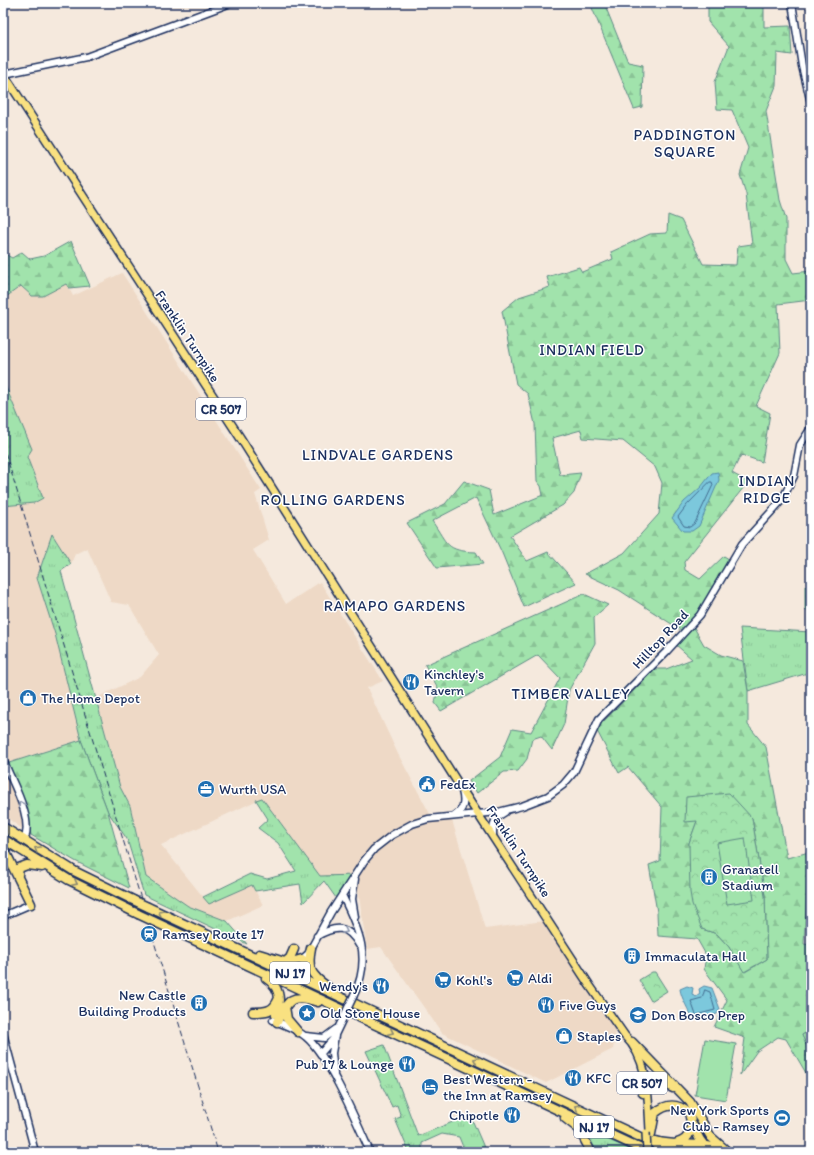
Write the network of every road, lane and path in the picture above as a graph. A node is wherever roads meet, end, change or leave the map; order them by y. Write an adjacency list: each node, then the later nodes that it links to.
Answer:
1 (231, 3): 3 (street)
2 (792, 3): 4 (street)
3 (3, 73): 7 (main road, Franklin Turnpike / CR 507)
4 (811, 103)
5 (811, 428): 8 (street, Hilltop Road)
6 (4, 762): 14 (street, one-way to 6)
7 (461, 788): 9 (main road, Franklin Turnpike / CR 507); 10 (street)
8 (508, 810): 9 (street, Hilltop Road); 12 (street)
9 (479, 813): 10 (street, Hilltop Road); 12 (main road, Franklin Turnpike / CR 507)
10 (454, 816): 18 (street, Hilltop Road)
11 (3, 827): 14 (highway, NJ 17)
12 (493, 835): 42 (main road, Franklin Turnpike / CR 507)
13 (3, 839): 16 (highway, NJ 17)
14 (24, 841): 24 (highway, NJ 17, one-way to 14, bridge)
15 (3, 848): 17 (highway)
16 (52, 870): 17 (highway); 28 (highway, NJ 17, one-way to 28, bridge)
17 (18, 875): 20 (highway)
18 (356, 876): 19 (street, Hilltop Road); 22 (street)
19 (342, 895): 22 (street); 23 (street, Hilltop Road)
20 (31, 904): 21 (street)
21 (3, 916)
22 (358, 933): 27 (street)
23 (318, 936): 25 (street, Hilltop Road); 27 (street, one-way to 27)
24 (222, 942): 30 (highway); 34 (highway, NJ 17)
25 (311, 948): 29 (street, Hilltop Road); 31 (highway)
26 (294, 950): 30 (highway)
27 (363, 953): 38 (street, bridge)
28 (230, 957): 32 (highway); 36 (highway, NJ 17)
29 (302, 959): 30 (highway); 31 (highway)
30 (285, 962)
31 (310, 968): 34 (highway)
32 (279, 996): 35 (highway); 37 (highway)
33 (286, 1004): 36 (highway); 37 (highway); 40 (highway)
34 (357, 1005): 52 (highway, NJ 17, one-way to 34)
35 (253, 1012)
36 (353, 1014): 48 (highway, NJ 17, one-way to 48)
37 (275, 1021): 40 (street)
38 (339, 1027): 40 (street); 41 (street)
39 (3, 1033): 53 (street)
40 (301, 1034): 44 (street)
41 (335, 1036): 44 (street); 45 (street)
42 (625, 1036): 43 (main road, Franklin Turnpike / CR 507); 46 (main road, Franklin Turnpike / CR 507)
43 (632, 1042): 46 (main road, Franklin Turnpike / CR 507); 47 (highway)
44 (321, 1053): 45 (street)
45 (334, 1078): 54 (street)
46 (645, 1090): 47 (highway); 50 (main road, Franklin Turnpike / CR 507)
47 (684, 1095): 60 (highway)
48 (541, 1102): 55 (highway); 56 (highway, NJ 17)
49 (692, 1121): 50 (highway); 51 (highway); 52 (highway)
50 (648, 1133): 56 (main road, Franklin Turnpike / CR 507, bridge); 57 (main road, Franklin Turnpike / CR 507)
51 (703, 1145): 52 (highway); 58 (highway); 59 (highway)
52 (673, 1148)
53 (35, 1152)
54 (370, 1152)
55 (591, 1152)
56 (648, 1152)
57 (652, 1152)
58 (709, 1152)
59 (722, 1152)
60 (728, 1152)

